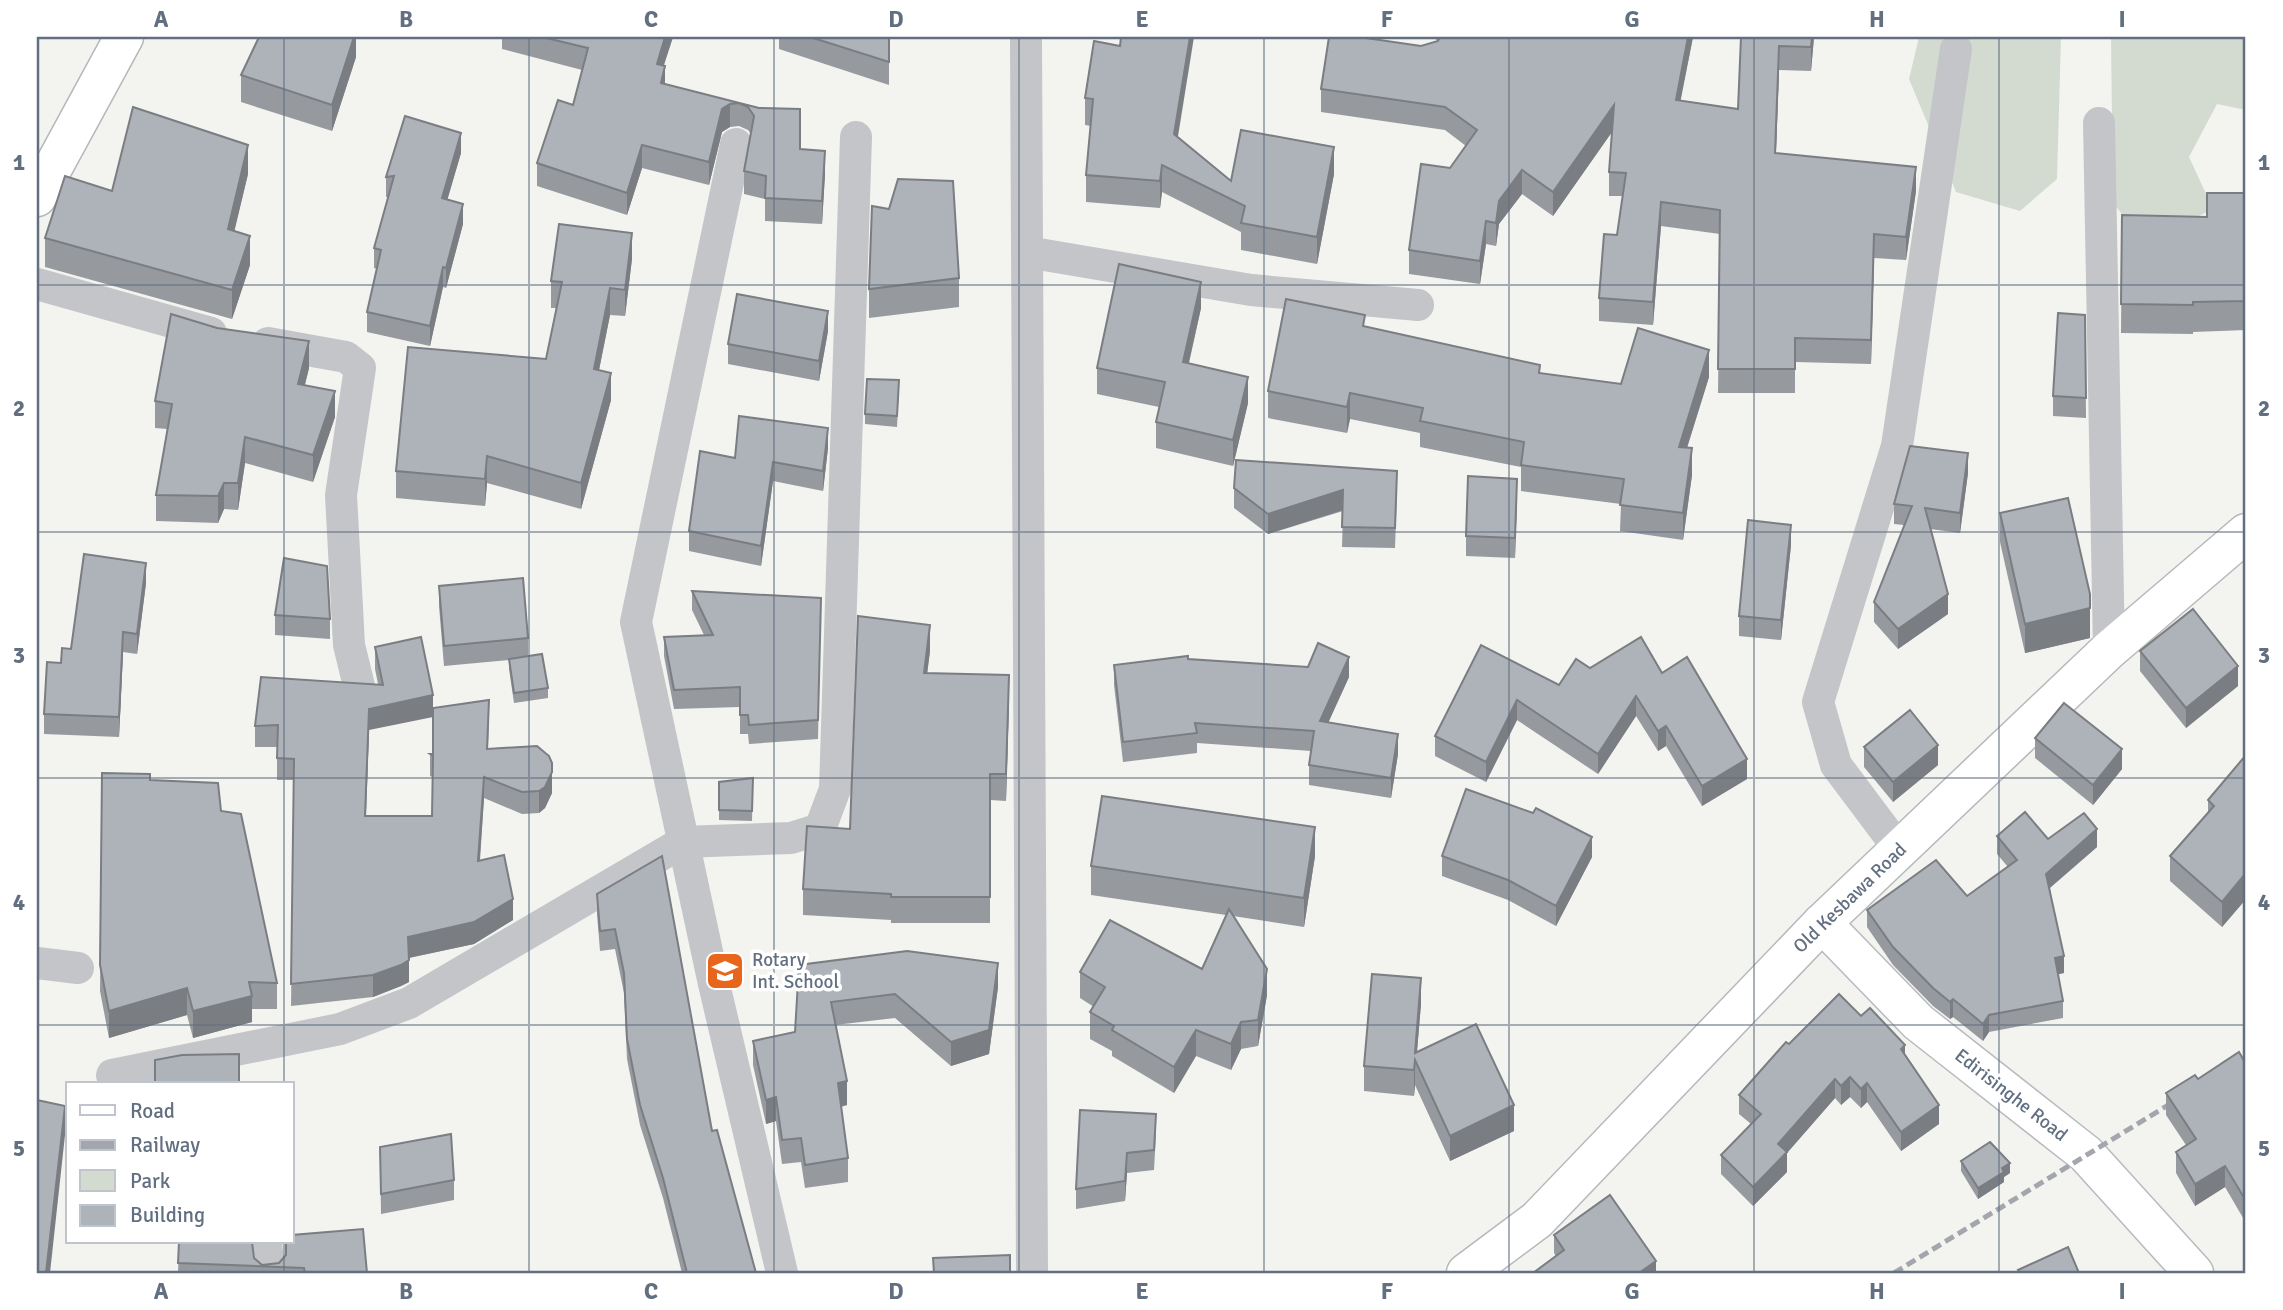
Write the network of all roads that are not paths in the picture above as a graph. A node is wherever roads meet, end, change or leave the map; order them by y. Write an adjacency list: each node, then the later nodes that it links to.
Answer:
1 (124, 37): 7 (main road)
2 (1026, 37): 8 (street)
3 (1956, 49): 15 (street)
4 (2099, 123): 12 (street)
5 (856, 137): 14 (street)
6 (737, 144): 14 (street)
7 (37, 197)
8 (1027, 251): 10 (street); 23 (street)
9 (37, 284): 13 (street)
10 (1418, 305)
11 (2246, 533): 12 (main road, Old Kesbawa Road)
12 (2109, 650): 15 (main road, Old Kesbawa Road)
13 (359, 686)
14 (683, 842): 19 (street); 22 (street)
15 (1899, 849): 16 (main road, Old Kesbawa Road)
16 (1822, 922): 24 (main road, Old Kesbawa Road); 25 (main road, Edirisinghe Road)
17 (37, 963): 18 (street)
18 (78, 968)
19 (112, 1075)
20 (266, 1244): 21 (street)
21 (269, 1273)
22 (782, 1273)
23 (1032, 1273)
24 (1466, 1273)
25 (2194, 1273)

